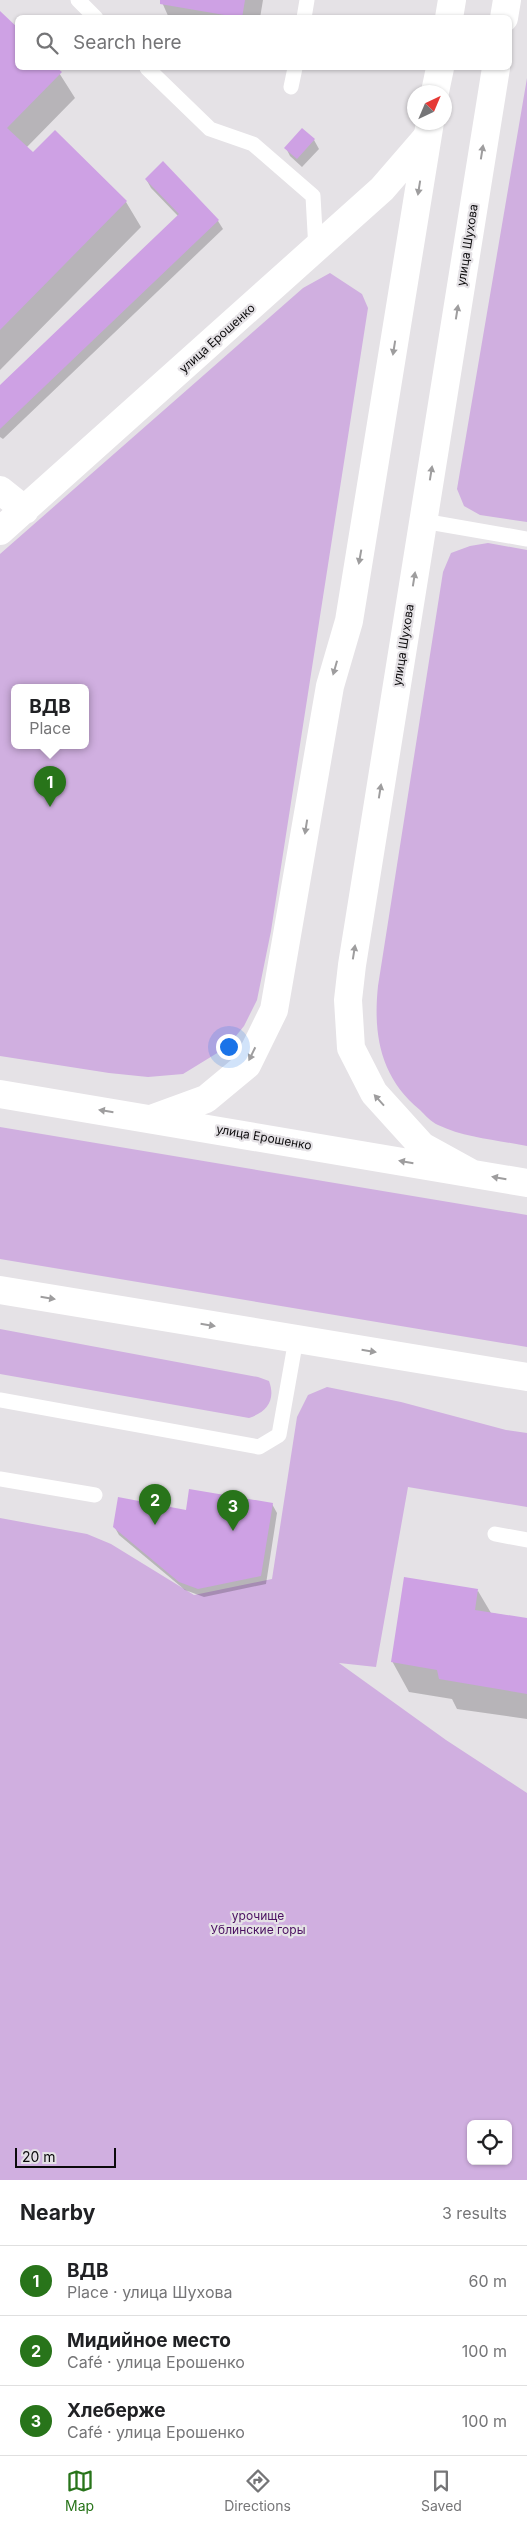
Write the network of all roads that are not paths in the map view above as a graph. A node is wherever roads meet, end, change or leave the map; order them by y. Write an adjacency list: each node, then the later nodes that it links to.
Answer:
1 (78, 0): 5 (lane)
2 (307, 0): 6 (lane)
3 (452, 0): 7 (main road)
4 (507, 0): 8 (main road)
5 (93, 15)
6 (304, 15)
7 (450, 15)
8 (504, 15)
9 (149, 70): 16 (lane)
10 (295, 70): 14 (lane)
11 (440, 70): 13 (main road)
12 (496, 70): 19 (main road, улица Шухова, one-way to 12)
13 (436, 85)
14 (291, 87)
15 (428, 130): 16 (main road, улица Ерошенко); 23 (main road, one-way to 23)
16 (316, 250): 18 (main road, улица Ерошенко)
17 (0, 490): 18 (main road)
18 (25, 510): 20 (main road, улица Ерошенко)
19 (424, 521): 21 (lane); 24 (main road, улица Шухова, one-way to 19)
20 (0, 531)
21 (527, 539)
22 (0, 1094): 23 (main road, улица Ерошенко, one-way to 22)
23 (154, 1118): 24 (main road, улица Ерошенко, one-way to 23)
24 (471, 1173): 25 (main road, улица Ерошенко, one-way to 24)
25 (527, 1183)
26 (0, 1290): 27 (main road, one-way to 27)
27 (296, 1339): 28 (main road, one-way to 28); 29 (lane)
28 (527, 1377)
29 (0, 1400)
30 (0, 1479): 31 (lane)
31 (95, 1495)
32 (495, 1534): 33 (lane)
33 (527, 1540)

